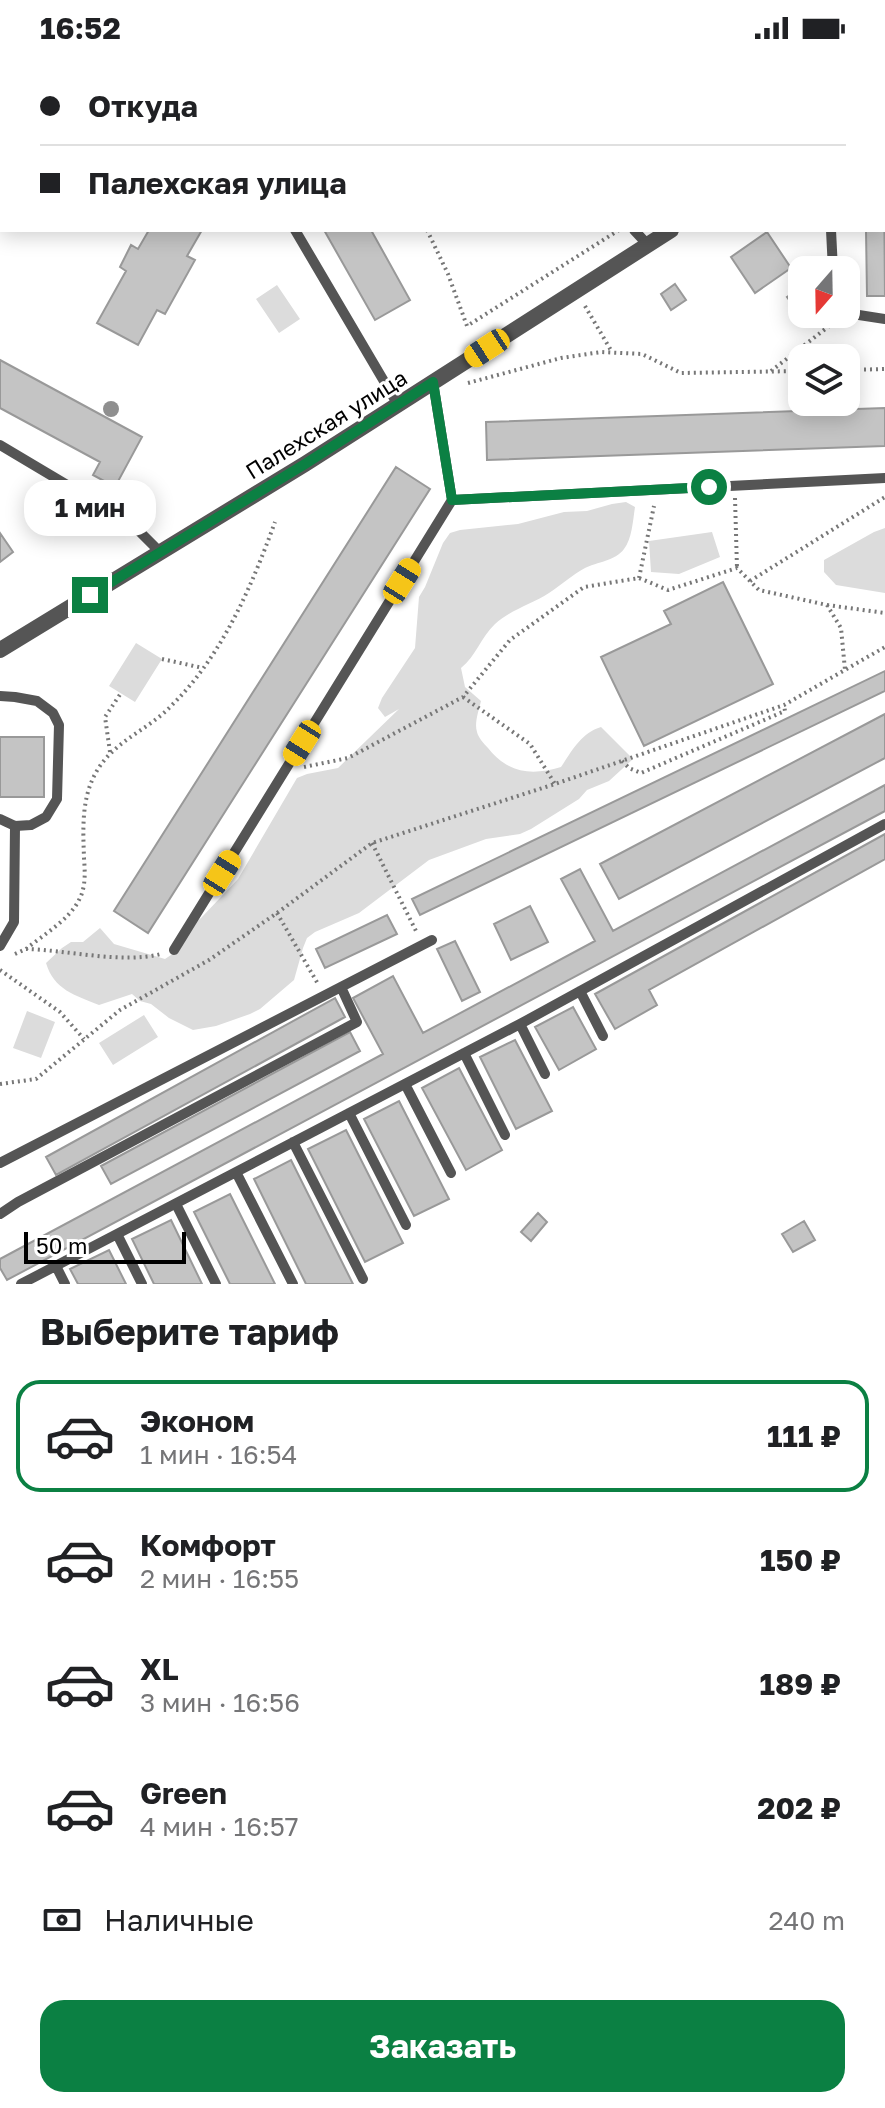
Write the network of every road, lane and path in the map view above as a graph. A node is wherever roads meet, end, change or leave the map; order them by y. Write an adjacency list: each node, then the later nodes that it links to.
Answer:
1 (296, 232): 20 (lane)
2 (428, 232): 3 (path)
3 (616, 232)
4 (636, 232): 7 (lane)
5 (668, 232): 7 (street, Палехская улица)
6 (831, 232): 8 (lane)
7 (648, 245): 18 (street, Палехская улица)
8 (832, 256)
9 (582, 301): 13 (path)
10 (860, 315): 11 (lane)
11 (885, 319)
12 (827, 328): 16 (path)
13 (612, 352): 16 (path); 19 (path)
14 (885, 369): 15 (path)
15 (860, 370)
16 (771, 371): 17 (path)
17 (788, 371)
18 (433, 382): 20 (street, Палехская улица); 26 (lane)
19 (465, 383)
20 (398, 405): 28 (street, Палехская улица)
21 (0, 445): 28 (lane)
22 (885, 478): 23 (lane)
23 (735, 486): 24 (lane); 29 (path)
24 (658, 489): 26 (lane); 30 (path)
25 (885, 497): 31 (path)
26 (452, 500): 45 (lane)
27 (275, 522): 37 (path)
28 (160, 552): 35 (street, Палехская улица)
29 (737, 568): 30 (path); 31 (path)
30 (639, 578): 41 (path)
31 (750, 581): 32 (path)
32 (827, 605): 33 (path); 38 (path)
33 (885, 613)
34 (885, 647): 38 (path)
35 (0, 650)
36 (162, 659): 37 (path)
37 (203, 668): 43 (path)
38 (845, 670): 42 (path)
39 (121, 693): 43 (path)
40 (0, 696): 49 (lane)
41 (463, 697): 45 (path); 46 (path)
42 (784, 705): 44 (path); 44 (path)
43 (110, 752): 54 (path)
44 (622, 761): 46 (path)
45 (285, 770): 55 (lane)
46 (555, 784): 50 (path)
47 (0, 819): 49 (lane)
48 (885, 824): 59 (lane)
49 (15, 826): 53 (lane)
50 (372, 843): 51 (path); 52 (path)
51 (277, 913): 60 (path); 63 (path)
52 (427, 942): 58 (lane)
53 (0, 946)
54 (26, 949): 55 (path); 56 (path)
55 (174, 950)
56 (13, 955)
57 (0, 970): 63 (path)
58 (341, 987): 60 (lane); 75 (lane)
59 (580, 991): 61 (lane); 62 (lane)
60 (325, 995): 71 (lane)
61 (520, 1024): 64 (lane); 65 (lane)
62 (603, 1036)
63 (84, 1039): 66 (path)
64 (464, 1053): 67 (lane); 69 (lane)
65 (545, 1074)
66 (0, 1084)
67 (405, 1084): 68 (lane); 73 (lane)
68 (349, 1113): 70 (lane); 76 (lane)
69 (505, 1135)
70 (293, 1142): 72 (lane); 79 (lane)
71 (0, 1163)
72 (236, 1172): 74 (lane); 84 (lane)
73 (451, 1173)
74 (176, 1204): 77 (lane); 83 (lane)
75 (0, 1214)
76 (406, 1225)
77 (117, 1234): 78 (lane); 82 (lane)
78 (56, 1266): 80 (lane); 81 (lane)
79 (363, 1279)
80 (21, 1284)
81 (65, 1284)
82 (142, 1284)
83 (216, 1284)
84 (293, 1284)

